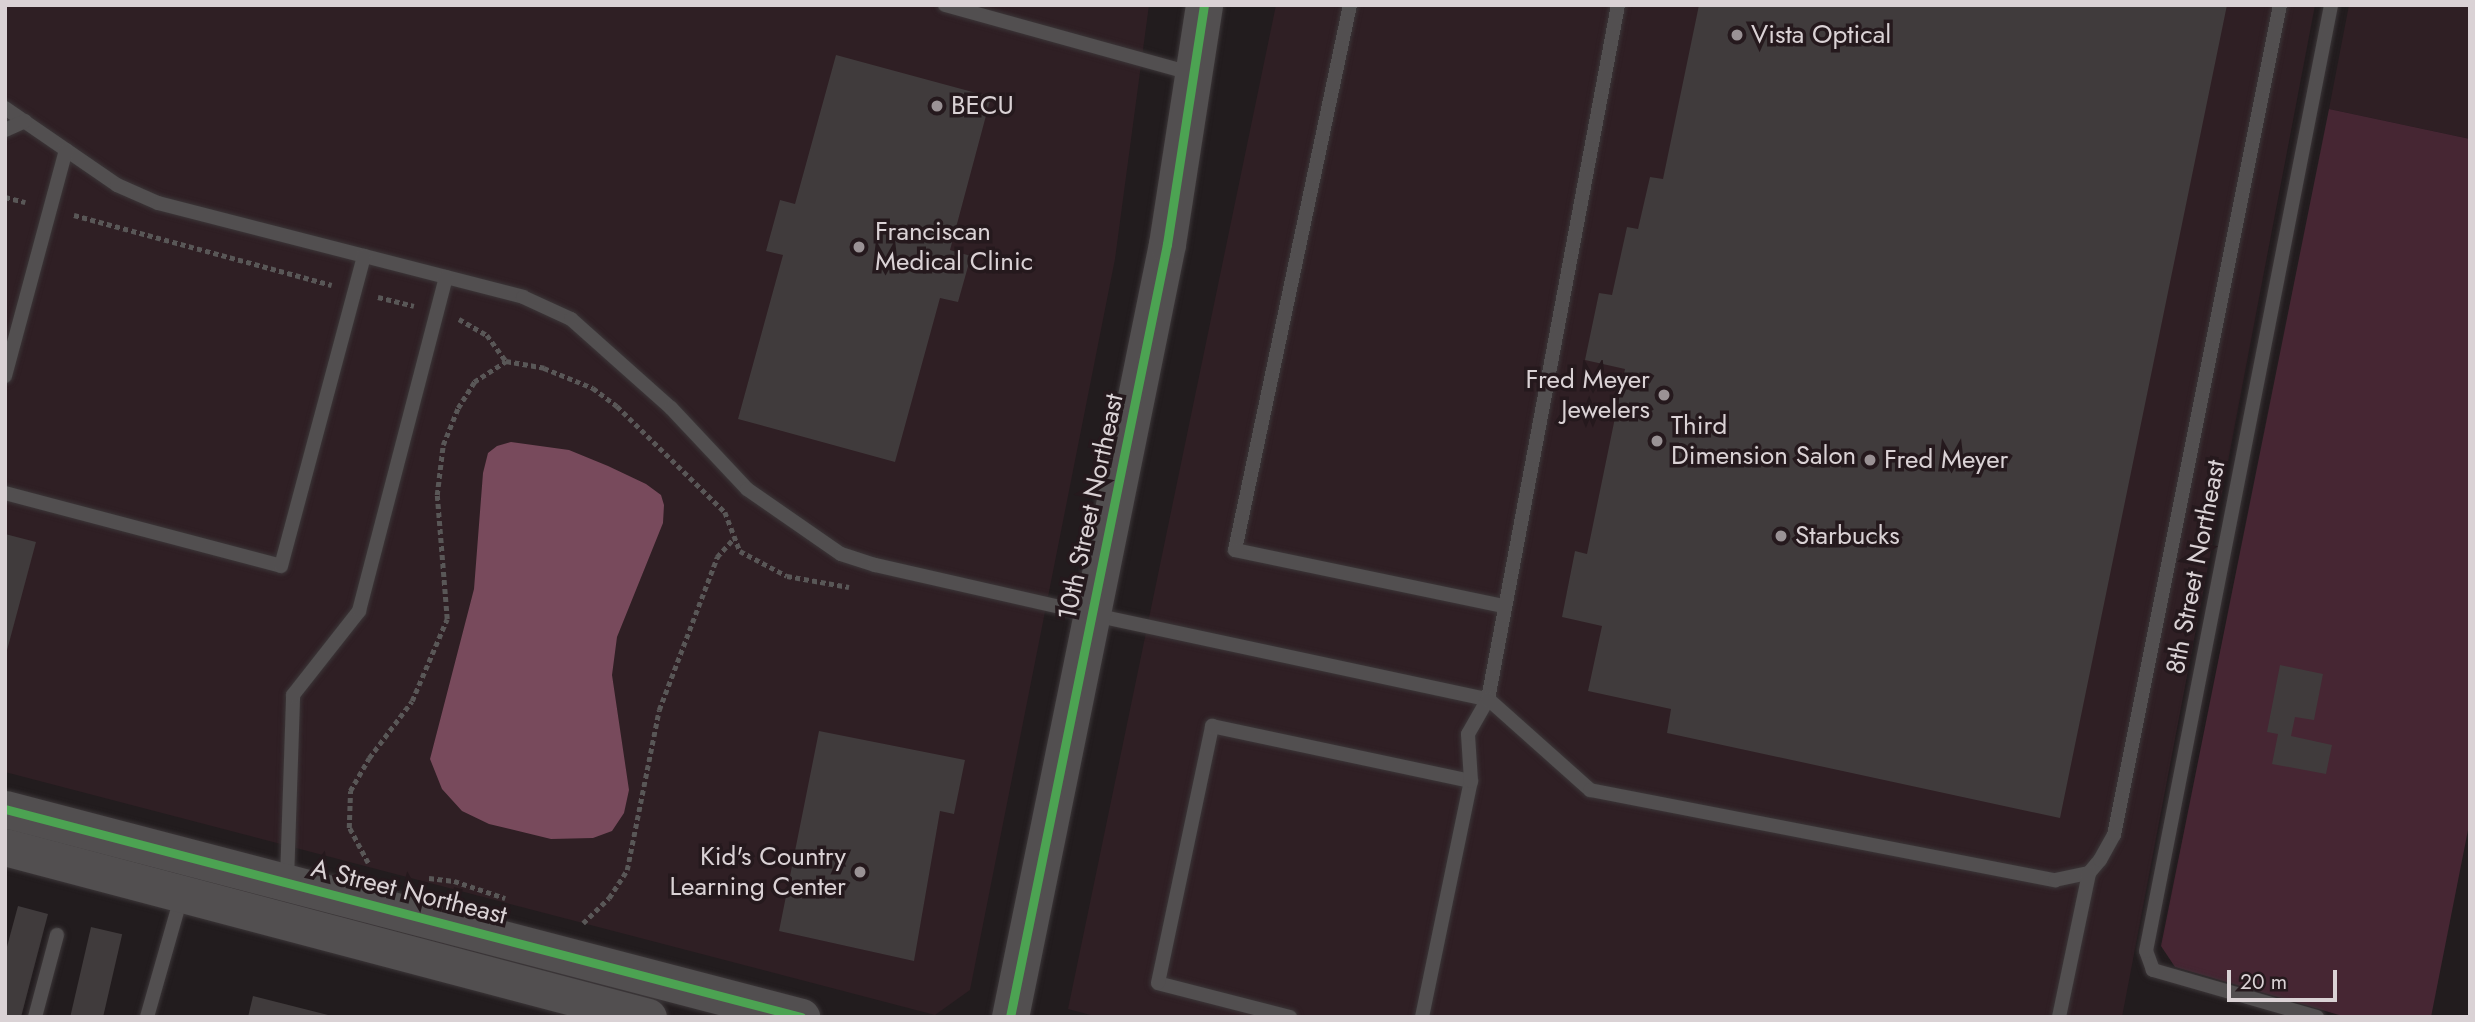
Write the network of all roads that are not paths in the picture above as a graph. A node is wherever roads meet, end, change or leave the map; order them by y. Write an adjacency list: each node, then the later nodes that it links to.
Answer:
1 (945, 5): 7 (lane)
2 (1204, 5): 7 (street, 10th Street Northeast)
3 (1350, 5): 16 (lane)
4 (1618, 5): 16 (lane)
5 (2280, 5): 22 (lane)
6 (2331, 5): 34 (lane, 8th Street Northeast)
7 (1193, 74): 17 (street, 10th Street Northeast)
8 (5, 108): 9 (lane)
9 (25, 121): 10 (lane); 11 (lane)
10 (5, 130)
11 (66, 150): 12 (lane); 14 (lane)
12 (364, 256): 13 (lane); 15 (lane)
13 (446, 277): 17 (lane); 24 (lane)
14 (5, 376)
15 (5, 493)
16 (1504, 606): 18 (lane)
17 (1090, 614): 18 (lane); 30 (street, 10th Street Northeast)
18 (1488, 699): 19 (lane); 22 (lane)
19 (1471, 781): 31 (lane); 32 (lane)
20 (5, 809): 24 (street, A Street Northeast)
21 (5, 847): 23 (street, A Street Northeast)
22 (2089, 873): 33 (lane)
23 (182, 894): 24 (street, A Street Northeast); 27 (lane)
24 (282, 901): 28 (street, A Street Northeast); 29 (street, A Street Northeast)
25 (57, 935): 26 (lane)
26 (35, 1017)
27 (147, 1017)
28 (648, 1017)
29 (802, 1017)
30 (1010, 1017)
31 (1290, 1017)
32 (1422, 1017)
33 (2059, 1017)
34 (2317, 1017)

